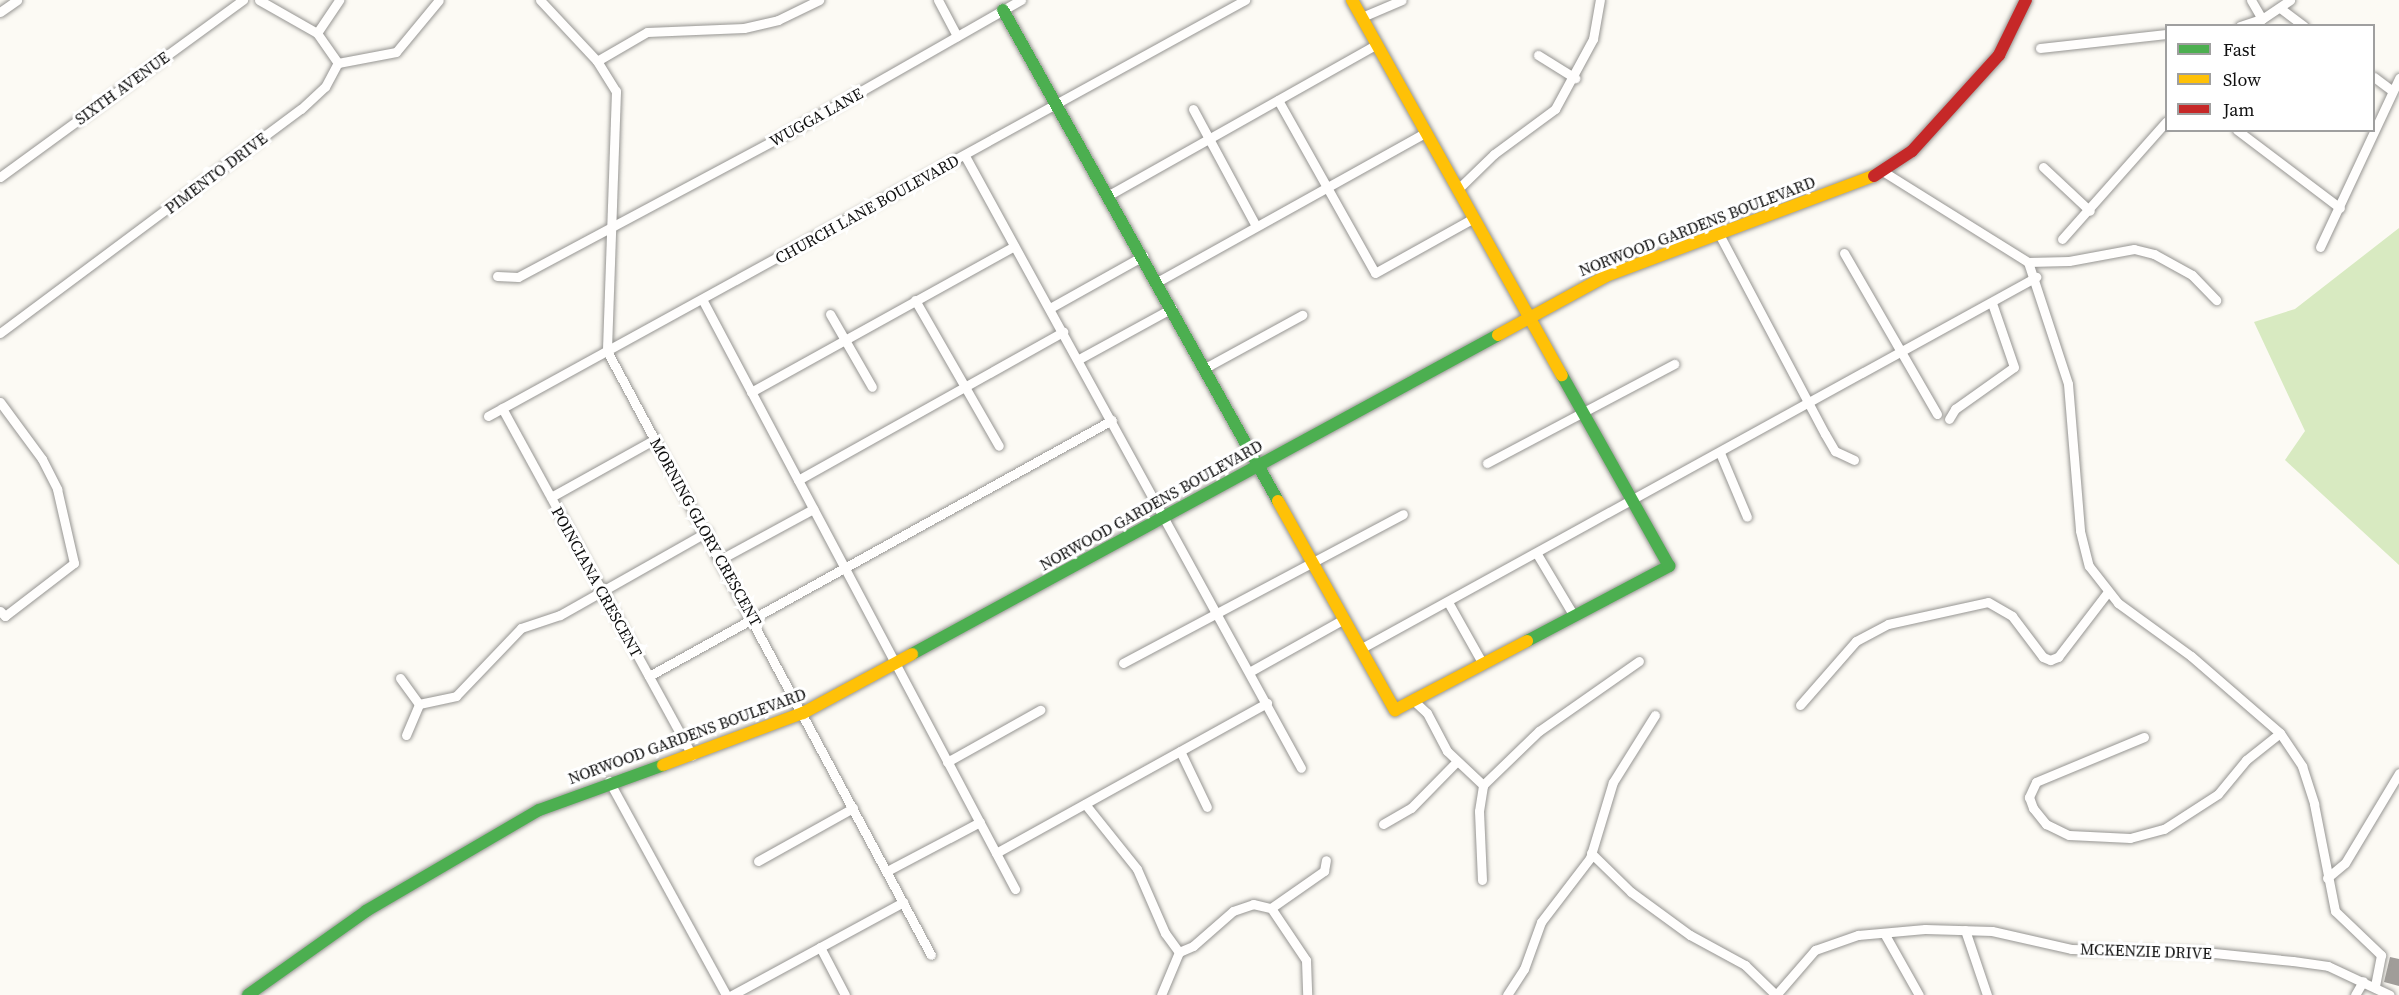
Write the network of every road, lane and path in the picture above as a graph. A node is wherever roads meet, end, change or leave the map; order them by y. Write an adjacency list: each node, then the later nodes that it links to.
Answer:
1 (17, 0): 19 (street)
2 (243, 0): 48 (street, SIXTH AVENUE)
3 (260, 0): 24 (street)
4 (339, 0): 24 (street)
5 (439, 0): 31 (street)
6 (540, 0): 30 (street)
7 (819, 0): 30 (street)
8 (938, 0): 26 (street)
9 (1021, 0): 18 (street, WUGGA LANE)
10 (1245, 0): 37 (street, CHURCH LANE BOULEVARD)
11 (1352, 0): 20 (street)
12 (1402, 0): 20 (street)
13 (1600, 0): 32 (street)
14 (2026, 0): 47 (street, NORWOOD GARDENS BOULEVARD)
15 (2251, 0): 21 (street)
16 (2290, 0): 17 (street)
17 (2280, 8): 21 (street); 23 (street)
18 (1003, 10): 26 (street, WUGGA LANE); 37 (street)
19 (0, 12)
20 (1362, 17): 27 (street)
21 (2262, 19): 22 (street)
22 (2246, 24)
23 (2301, 24)
24 (317, 33): 31 (street)
25 (2165, 34): 28 (street)
26 (957, 36): 56 (street, WUGGA LANE)
27 (1377, 44): 36 (street); 41 (street)
28 (2040, 48)
29 (1538, 54): 32 (street)
30 (597, 61): 56 (street)
31 (338, 63): 77 (street, PIMENTO DRIVE)
32 (1575, 78): 50 (street)
33 (2375, 78): 35 (street)
34 (2399, 78): 35 (street)
35 (2391, 90): 40 (street)
36 (1278, 100): 44 (street); 49 (street)
37 (1058, 103): 45 (street, CHURCH LANE BOULEVARD); 51 (street)
38 (1193, 109): 44 (street)
39 (2165, 123): 53 (street)
40 (2375, 127)
41 (1426, 132): 49 (street); 50 (street)
42 (2240, 132): 52 (street)
43 (2373, 132): 52 (street)
44 (1209, 139): 51 (street); 55 (street)
45 (965, 156): 59 (street); 67 (street, CHURCH LANE BOULEVARD)
46 (2043, 167): 53 (street)
47 (1884, 172): 57 (street, NORWOOD GARDENS BOULEVARD); 63 (street)
48 (0, 177)
49 (1326, 188): 54 (street); 55 (street)
50 (1458, 189): 54 (street)
51 (1109, 195): 62 (street)
52 (2340, 208): 60 (street)
53 (2090, 211): 58 (street)
54 (1474, 218): 75 (street)
55 (1256, 226): 66 (street)
56 (608, 229): 64 (street, WUGGA LANE); 79 (street)
57 (1719, 234): 75 (street, NORWOOD GARDENS BOULEVARD); 88 (street)
58 (2062, 239)
59 (1014, 246): 68 (street); 71 (street)
60 (2320, 247)
61 (1844, 253): 80 (street)
62 (1143, 256): 66 (street); 71 (street)
63 (2028, 262): 65 (street); 69 (street)
64 (497, 276)
65 (2036, 277): 70 (street); 114 (street)
66 (1157, 282): 72 (street)
67 (702, 300): 79 (street, CHURCH LANE BOULEVARD); 86 (street)
68 (915, 300): 78 (street); 85 (street)
69 (2216, 300)
70 (1992, 303): 80 (street); 93 (street)
71 (1050, 308): 76 (street)
72 (1172, 308): 81 (street); 83 (street)
73 (830, 314): 78 (street)
74 (1302, 315): 83 (street)
75 (1527, 315): 90 (street); 100 (street, NORWOOD GARDENS BOULEVARD)
76 (1064, 332): 81 (street); 85 (street)
77 (0, 333)
78 (846, 339): 84 (street); 86 (street)
79 (607, 351): 89 (street, CHURCH LANE BOULEVARD); 95 (street, MORNING GLORY CRESCENT)
80 (1898, 354): 88 (street); 91 (street)
81 (1079, 360): 94 (street)
82 (1674, 364): 90 (street)
83 (1205, 368): 100 (street)
84 (872, 387)
85 (965, 387): 96 (street); 101 (street)
86 (751, 392): 101 (street)
87 (0, 402): 116 (street)
88 (1808, 402): 97 (street); 98 (street)
89 (502, 408): 92 (street, CHURCH LANE BOULEVARD); 102 (street, POINCIANA CRESCENT)
90 (1582, 411): 99 (street); 103 (street)
91 (1937, 414)
92 (488, 416)
93 (1949, 419)
94 (1112, 420): 106 (street); 112 (street)
95 (655, 439): 102 (street); 108 (street, MORNING GLORY CRESCENT)
96 (999, 446)
97 (1720, 453): 103 (street); 107 (street)
98 (1854, 460)
99 (1487, 463)
100 (1258, 464): 106 (street, NORWOOD GARDENS BOULEVARD); 111 (street)
101 (798, 480): 104 (street)
102 (551, 497): 113 (street, POINCIANA CRESCENT)
103 (1633, 502): 109 (street); 118 (street)
104 (813, 509): 110 (street); 112 (street)
105 (1403, 514): 111 (street)
106 (1165, 516): 117 (street); 125 (street, NORWOOD GARDENS BOULEVARD)
107 (1747, 518)
108 (707, 532): 110 (street, MORNING GLORY CRESCENT); 113 (street)
109 (1537, 554): 115 (street); 118 (street)
110 (721, 559): 119 (street, MORNING GLORY CRESCENT)
111 (1312, 562): 117 (street); 120 (street)
112 (845, 568): 119 (street); 125 (street)
113 (600, 588): 127 (street, POINCIANA CRESCENT); 131 (street)
114 (2107, 593): 132 (street); 136 (street)
115 (1448, 602): 121 (street); 124 (street)
116 (0, 611)
117 (1218, 612): 123 (street); 126 (street)
118 (1574, 616): 124 (street)
119 (754, 618): 127 (street); 134 (street, MORNING GLORY CRESCENT)
120 (1344, 619): 121 (street); 126 (street)
121 (1360, 649): 129 (street)
122 (1640, 661): 146 (street)
123 (1123, 663)
124 (1483, 664): 129 (street)
125 (897, 666): 134 (street, NORWOOD GARDENS BOULEVARD); 141 (street)
126 (1251, 671): 130 (street)
127 (649, 676): 140 (street, POINCIANA CRESCENT)
128 (400, 678): 131 (street)
129 (1413, 700): 142 (street)
130 (1267, 703): 139 (street); 143 (street)
131 (419, 704): 137 (street)
132 (1800, 705)
133 (1040, 710): 141 (street)
134 (803, 713): 140 (street, NORWOOD GARDENS BOULEVARD); 149 (street, MORNING GLORY CRESCENT)
135 (1655, 715): 153 (street)
136 (2280, 733): 138 (street); 157 (street)
137 (406, 735)
138 (2144, 737)
139 (1179, 752): 147 (street); 148 (street)
140 (692, 755): 145 (street, NORWOOD GARDENS BOULEVARD)
141 (947, 762): 150 (street)
142 (1456, 762): 146 (street); 151 (street)
143 (1301, 768)
144 (2399, 773): 157 (street)
145 (609, 781): 169 (street, NORWOOD GARDENS BOULEVARD); 170 (street)
146 (1483, 785): 158 (street)
147 (1085, 804): 152 (street); 165 (street)
148 (1207, 807)
149 (854, 808): 155 (street); 156 (street, MORNING GLORY CRESCENT)
150 (980, 822): 152 (street); 156 (street)
151 (1383, 824)
152 (996, 853): 159 (street)
153 (1591, 853): 175 (street); 176 (street)
154 (1326, 860): 161 (street)
155 (758, 861)
156 (886, 871): 160 (street, MORNING GLORY CRESCENT)
157 (2326, 878): 168 (street)
158 (1482, 880)
159 (1015, 889)
160 (903, 902): 164 (street); 166 (street, MORNING GLORY CRESCENT)
161 (1271, 908): 165 (street); 174 (street)
162 (1965, 930): 163 (street, MCKENZIE DRIVE); 167 (street, MCKENZIE DRIVE); 178 (street)
163 (1884, 933): 176 (street, MCKENZIE DRIVE); 177 (street)
164 (820, 947): 171 (street); 172 (street)
165 (1179, 952): 173 (street)
166 (931, 955)
167 (2363, 981): 168 (street, MCKENZIE DRIVE); 179 (street)
168 (2375, 987): 180 (street, MCKENZIE DRIVE)
169 (248, 995)
170 (726, 995)
171 (732, 995)
172 (845, 995)
173 (1161, 995)
174 (1307, 995)
175 (1507, 995)
176 (1776, 995)
177 (1919, 995)
178 (1987, 995)
179 (2355, 995)
180 (2390, 995)

